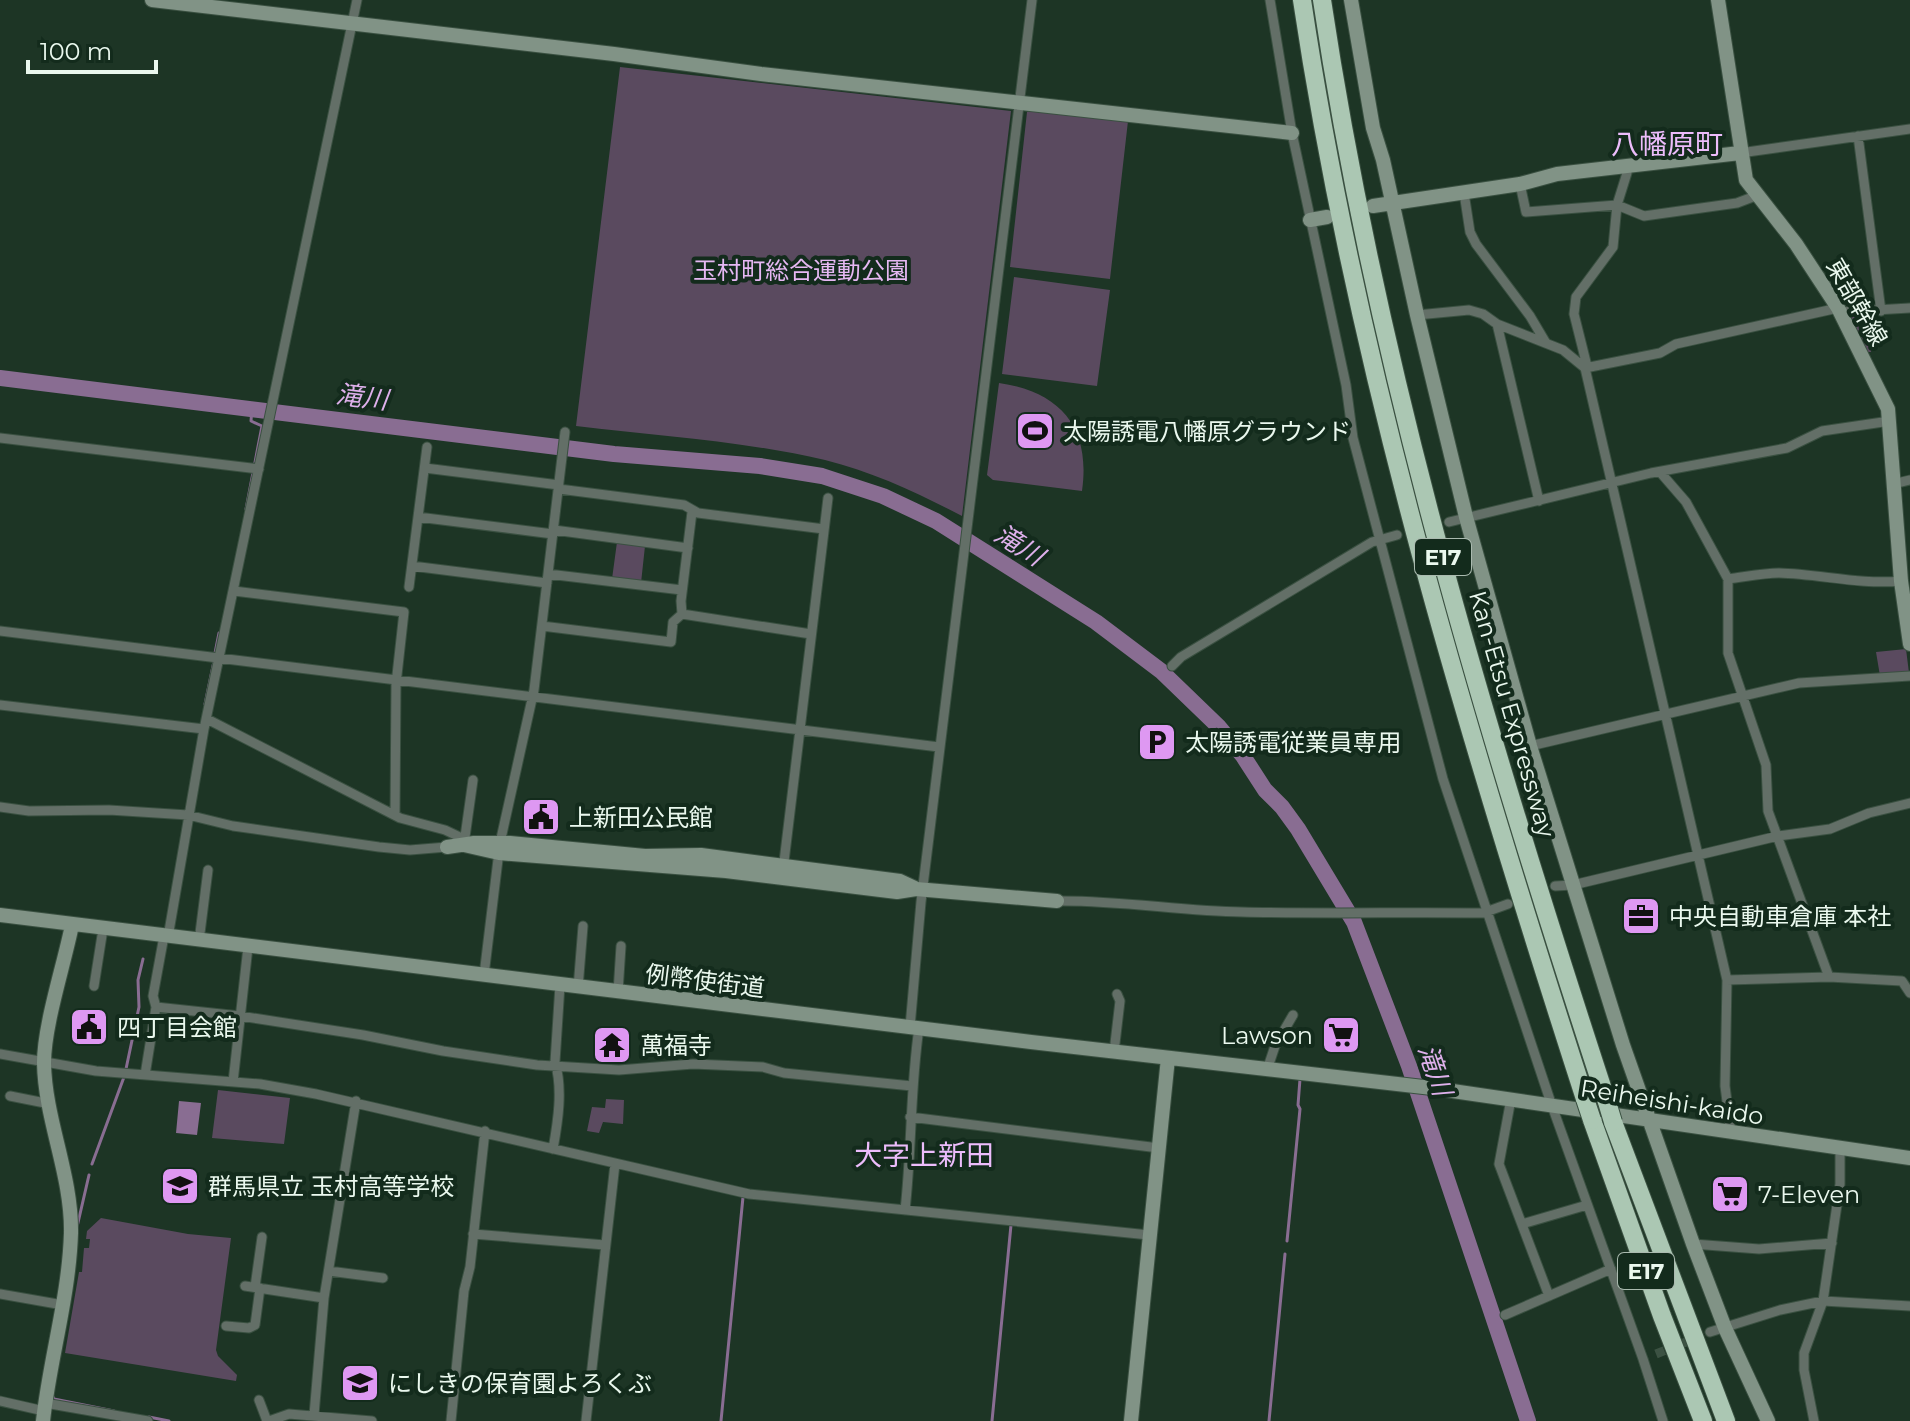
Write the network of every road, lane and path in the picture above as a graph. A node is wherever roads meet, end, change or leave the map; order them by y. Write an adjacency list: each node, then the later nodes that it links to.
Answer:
1 (152, 0): 9 (street)
2 (357, 0): 9 (street)
3 (1032, 0): 10 (street)
4 (1270, 0): 12 (street)
5 (1302, 0): 160 (highway, Kan-Etsu Expressway / E17, bridge)
6 (1322, 0): 179 (highway, Kan-Etsu Expressway / E17, bridge)
7 (1351, 0): 19 (street)
8 (1718, 0): 14 (street, 東部幹線)
9 (351, 23): 10 (street); 36 (street)
10 (1020, 104): 12 (street); 76 (street)
11 (1910, 129): 13 (street)
12 (1292, 133): 23 (street)
13 (1858, 136): 14 (street); 26 (street)
14 (1740, 153): 15 (street); 18 (street, 東部幹線)
15 (1627, 165): 16 (street); 20 (street)
16 (1520, 184): 17 (street); 20 (street)
17 (1464, 193): 19 (street); 29 (street)
18 (1758, 195): 20 (street); 25 (street, 東部幹線)
19 (1392, 203): 21 (street); 27 (street)
20 (1617, 205): 30 (street)
21 (1373, 206)
22 (1327, 217): 23 (street)
23 (1310, 220): 51 (street)
24 (1910, 308): 26 (street)
25 (1839, 310): 26 (street); 30 (street); 31 (street, 東部幹線)
26 (1881, 311)
27 (1417, 315): 28 (street); 46 (street)
28 (1497, 324): 29 (street); 43 (street)
29 (1546, 343): 30 (street)
30 (1586, 367): 39 (street)
31 (1890, 421): 37 (street); 40 (street, 東部幹線)
32 (565, 434): 41 (street)
33 (0, 438): 36 (street)
34 (427, 447): 35 (street)
35 (425, 468): 41 (street); 45 (street)
36 (259, 469): 59 (street)
37 (1660, 472): 39 (street); 55 (street)
38 (1910, 480): 40 (street)
39 (1611, 483): 43 (street); 72 (street)
40 (1893, 484): 56 (street, 東部幹線)
41 (559, 487): 44 (street); 49 (street)
42 (828, 498): 48 (street)
43 (1539, 501): 46 (street)
44 (692, 512): 48 (street); 52 (street)
45 (418, 517): 49 (street); 53 (street)
46 (1466, 517): 47 (street); 75 (street)
47 (1449, 522)
48 (824, 529): 63 (street)
49 (553, 532): 52 (street); 54 (street)
50 (1397, 535): 51 (street)
51 (1378, 540): 66 (street); 94 (street)
52 (688, 548): 58 (street)
53 (412, 566): 54 (street); 57 (street)
54 (548, 579): 58 (street); 61 (street)
55 (1728, 579): 56 (street); 69 (street)
56 (1901, 581): 64 (street, 東部幹線)
57 (409, 587)
58 (682, 590): 60 (street)
59 (234, 591): 65 (street); 68 (street)
60 (682, 614): 61 (street); 63 (street)
61 (542, 626): 70 (street)
62 (0, 631): 65 (street)
63 (811, 634): 74 (street)
64 (1910, 642)
65 (220, 657): 68 (street); 73 (street)
66 (1172, 666)
67 (1910, 676): 69 (street)
68 (396, 680): 70 (street); 81 (street)
69 (1744, 695): 72 (street); 82 (street)
70 (532, 697): 74 (street); 85 (street)
71 (0, 705): 73 (street)
72 (1665, 715): 75 (street); 86 (street)
73 (206, 724): 80 (street); 81 (street)
74 (799, 729): 76 (street); 88 (street)
75 (1530, 746): 89 (street)
76 (939, 747): 91 (street)
77 (473, 780): 83 (street)
78 (1910, 803): 82 (street)
79 (0, 807): 80 (street)
80 (188, 815): 84 (street); 99 (street)
81 (395, 815): 83 (street)
82 (1778, 836): 86 (street); 104 (street)
83 (464, 842): 84 (street); 85 (street)
84 (447, 847)
85 (500, 848): 88 (street); 103 (street)
86 (1699, 855): 89 (street); 105 (street)
87 (208, 870): 100 (street)
88 (782, 872): 91 (street)
89 (1573, 885): 90 (street); 132 (street)
90 (1555, 886)
91 (919, 889): 92 (street); 115 (street)
92 (1057, 901): 94 (street)
93 (1508, 904): 94 (street)
94 (1488, 911): 130 (street)
95 (0, 915): 96 (street, 例幣使街道)
96 (72, 925): 98 (street, 例幣使街道); 119 (street)
97 (583, 926): 108 (street)
98 (103, 929): 99 (street, 例幣使街道); 107 (street)
99 (166, 936): 100 (street, 例幣使街道); 112 (street)
100 (199, 941): 102 (street, 例幣使街道)
101 (621, 946): 109 (street)
102 (248, 947): 103 (street, 例幣使街道); 114 (street)
103 (484, 975): 106 (street, 例幣使街道)
104 (1829, 977): 105 (street); 110 (street)
105 (1727, 980): 134 (street)
106 (560, 985): 108 (street, 例幣使街道); 120 (street)
107 (94, 986)
108 (578, 988): 109 (street, 例幣使街道)
109 (618, 992): 115 (street, 例幣使街道)
110 (1910, 993)
111 (1117, 994): 116 (street)
112 (156, 1007): 114 (street); 122 (street)
113 (1293, 1015): 121 (street)
114 (240, 1016): 120 (street); 123 (street)
115 (914, 1028): 116 (street, 例幣使街道); 124 (street)
116 (1114, 1052): 118 (street, 例幣使街道)
117 (0, 1054): 119 (street)
118 (1168, 1058): 121 (street, 例幣使街道); 135 (street)
119 (44, 1062): 122 (street); 129 (street)
120 (556, 1066): 124 (street); 137 (street)
121 (1267, 1070): 125 (street, 例幣使街道)
122 (145, 1075): 123 (street)
123 (233, 1082): 128 (street)
124 (912, 1086): 131 (street)
125 (1427, 1087): 127 (street, Reiheishi-kaido)
126 (10, 1096): 129 (street)
127 (1511, 1099): 130 (street, Reiheishi-kaido); 142 (street)
128 (356, 1101): 133 (street); 150 (street)
129 (50, 1104): 157 (street)
130 (1552, 1106): 132 (street, Reiheishi-kaido); 140 (street)
131 (910, 1117): 135 (street); 141 (street)
132 (1650, 1120): 134 (street, Reiheishi-kaido); 147 (street)
133 (485, 1131): 137 (street); 143 (street)
134 (1731, 1133): 136 (street, Reiheishi-kaido)
135 (1159, 1148): 144 (street)
136 (1840, 1148): 138 (street, Reiheishi-kaido); 146 (street)
137 (553, 1149): 139 (street)
138 (1910, 1158)
139 (615, 1164): 141 (street); 148 (street)
140 (1587, 1205): 142 (street); 149 (street)
141 (905, 1210): 144 (street)
142 (1522, 1224): 154 (street)
143 (473, 1234): 148 (street); 173 (street)
144 (1149, 1235): 175 (street)
145 (262, 1237): 152 (street)
146 (1832, 1243): 147 (street); 156 (street)
147 (1693, 1244): 162 (street)
148 (605, 1245): 174 (street)
149 (1611, 1269): 154 (street); 165 (street)
150 (329, 1271): 151 (street); 155 (street)
151 (383, 1278)
152 (253, 1287): 155 (street); 161 (street)
153 (0, 1294): 157 (street)
154 (1549, 1296): 159 (street)
155 (324, 1298): 169 (street)
156 (1823, 1301): 158 (street); 162 (street); 181 (street)
157 (63, 1305): 168 (street)
158 (1910, 1306)
159 (1505, 1315)
160 (1662, 1316): 177 (highway); 178 (highway, Kan-Etsu Expressway / E17)
161 (226, 1326)
162 (1725, 1328): 163 (street); 180 (street)
163 (1710, 1332)
164 (1656, 1354): 165 (street)
165 (1643, 1359): 176 (street)
166 (259, 1400): 171 (street)
167 (0, 1401): 168 (street)
168 (44, 1412): 170 (street)
169 (314, 1415): 171 (street); 172 (street)
170 (148, 1421)
171 (268, 1421)
172 (372, 1421)
173 (451, 1421)
174 (586, 1421)
175 (1131, 1421)
176 (1663, 1421)
177 (1689, 1421)
178 (1703, 1421)
179 (1726, 1421)
180 (1768, 1421)
181 (1814, 1421)

